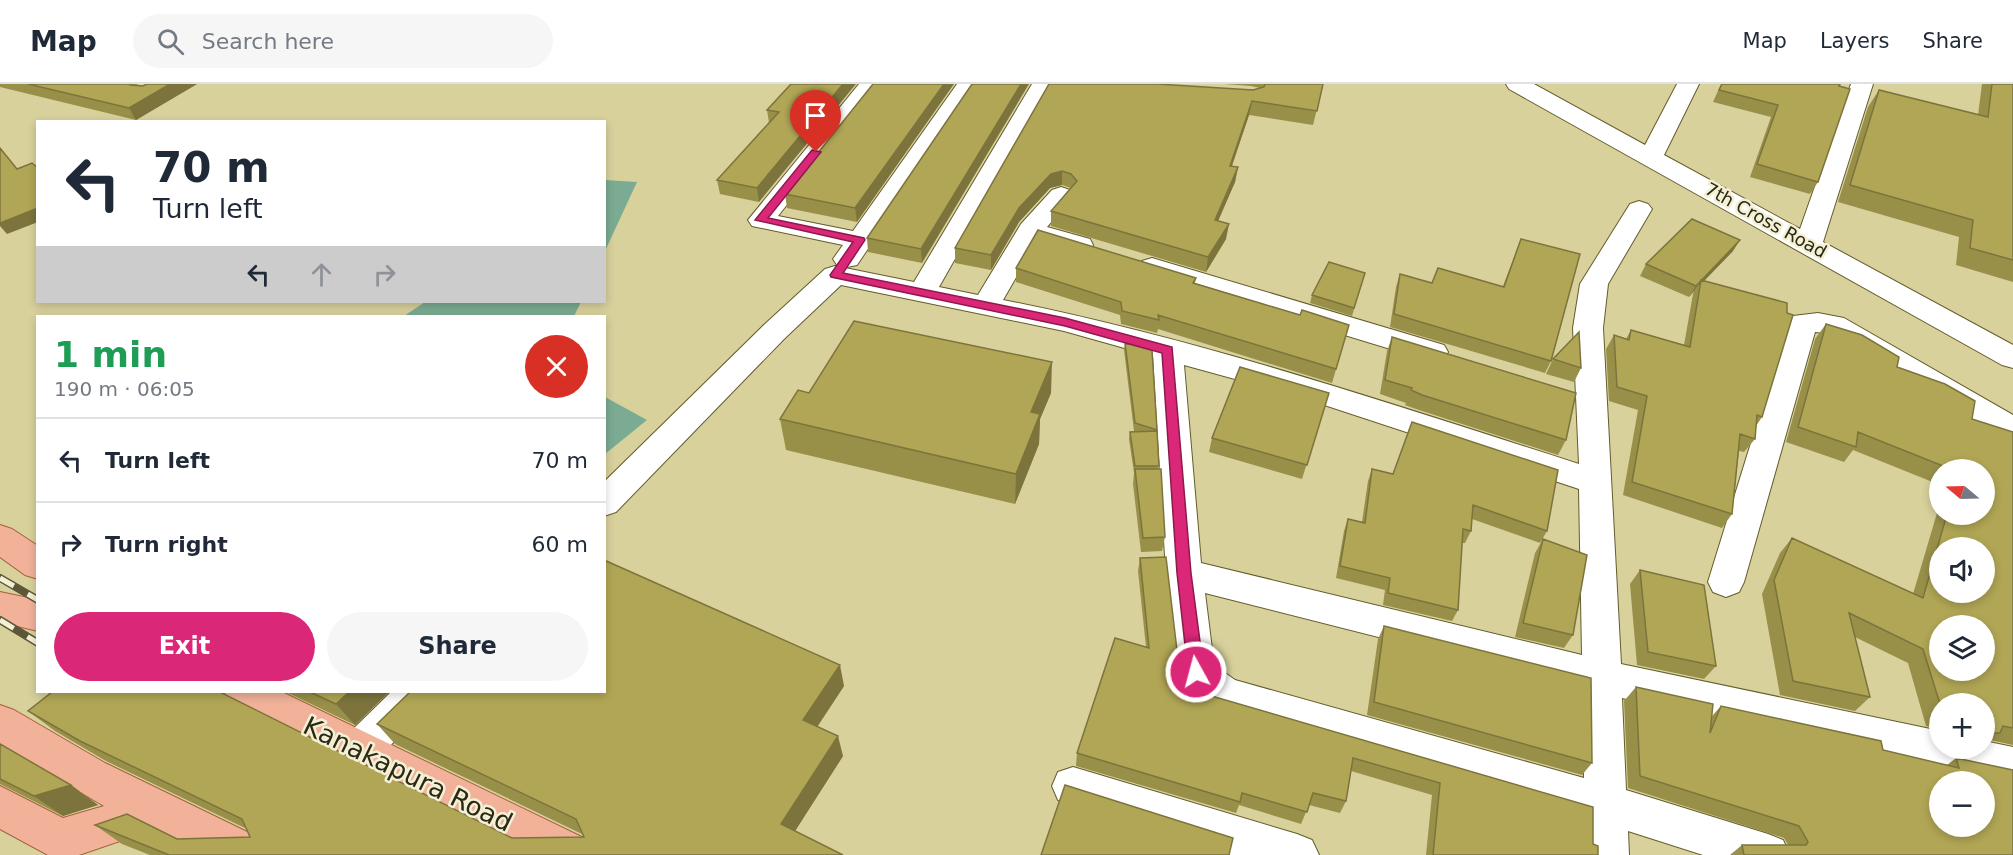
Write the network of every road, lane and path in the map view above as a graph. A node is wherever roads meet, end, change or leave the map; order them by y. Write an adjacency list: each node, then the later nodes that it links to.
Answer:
1 (871, 84): 11 (street)
2 (968, 84): 11 (street)
3 (1043, 84): 14 (street)
4 (1517, 84): 7 (street, 7th Cross Road)
5 (1688, 84): 7 (street)
6 (1862, 84): 12 (street)
7 (1651, 157): 12 (street, 7th Cross Road)
8 (1061, 195): 10 (street)
9 (1639, 209): 20 (street)
10 (1030, 230): 15 (street); 18 (street)
11 (860, 240): 13 (street)
12 (1809, 243): 17 (street, 7th Cross Road)
13 (835, 275): 14 (street); 21 (street)
14 (923, 291): 15 (street)
15 (985, 307): 16 (street)
16 (1168, 350): 20 (street); 24 (street)
17 (2013, 358)
18 (1455, 359)
19 (2013, 430): 25 (street)
20 (1596, 482): 28 (street)
21 (606, 501)
22 (0, 539): 23 (main road)
23 (36, 564)
24 (1184, 573): 28 (street); 35 (street)
25 (1726, 582)
26 (0, 607): 27 (main road)
27 (36, 615)
28 (1602, 677): 33 (street); 35 (street)
29 (246, 693): 32 (main road, Kanakapura Road)
30 (416, 693): 32 (street)
31 (0, 723): 37 (main road)
32 (358, 751): 39 (main road, Kanakapura Road)
33 (2013, 766)
34 (1073, 786): 40 (street)
35 (1604, 803): 41 (street); 42 (street)
36 (0, 806): 37 (main road)
37 (154, 810): 38 (main road)
38 (249, 855)
39 (573, 855)
40 (1298, 855)
41 (1607, 855)
42 (1768, 855)

